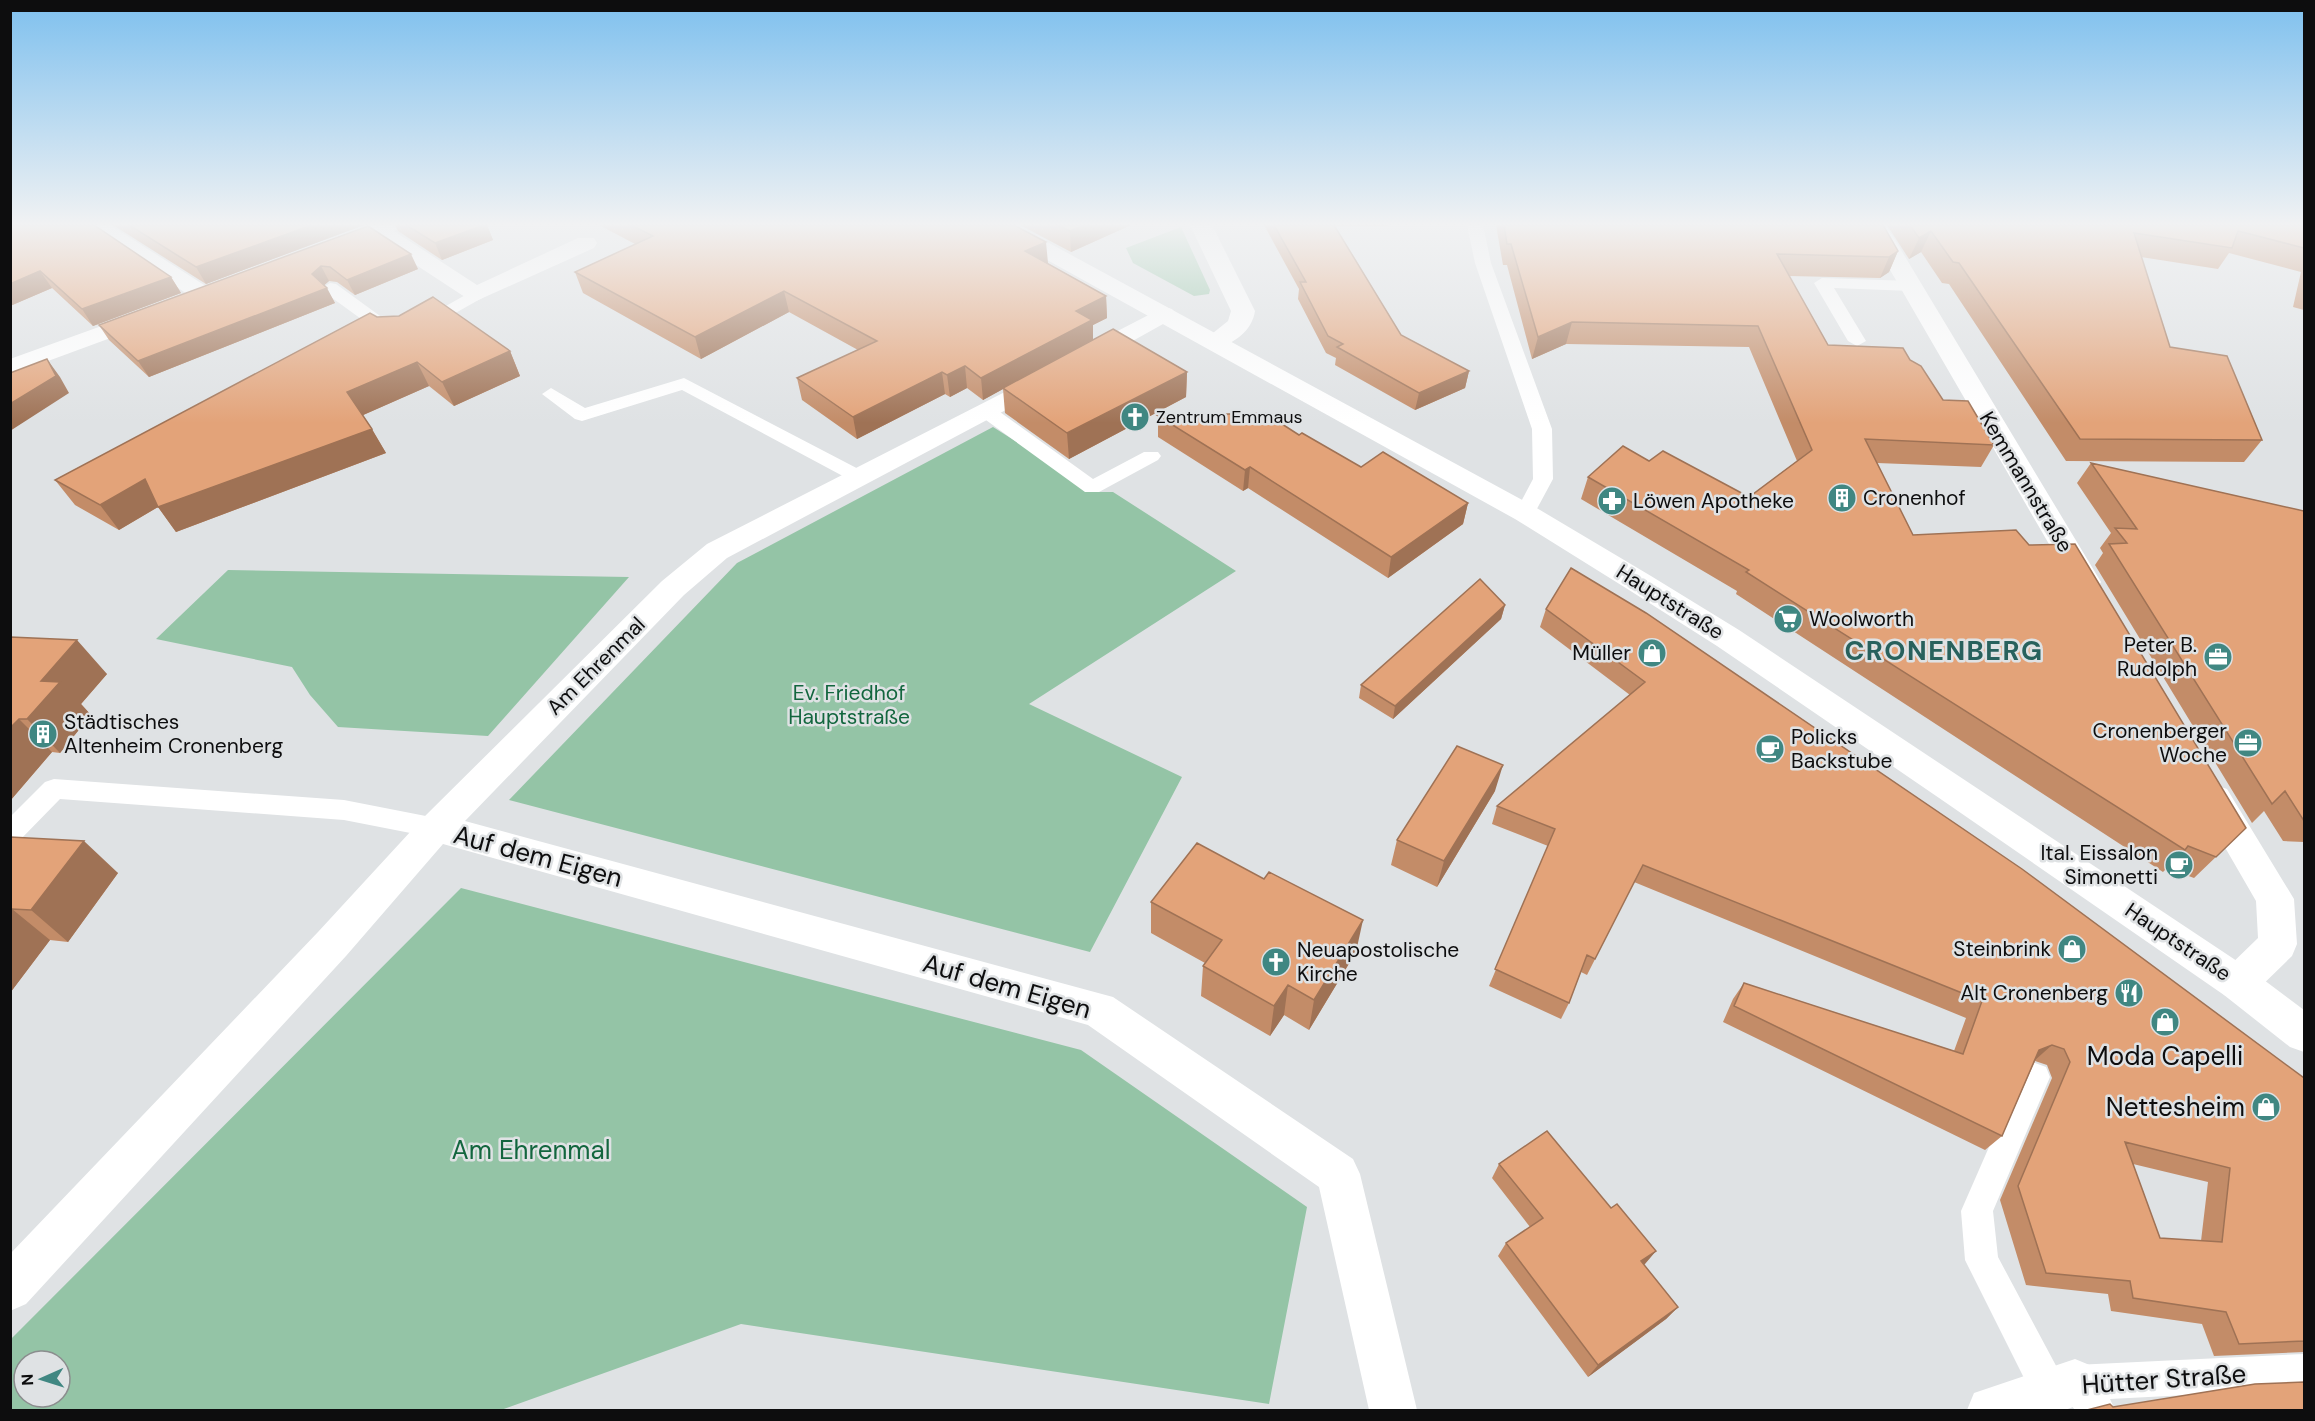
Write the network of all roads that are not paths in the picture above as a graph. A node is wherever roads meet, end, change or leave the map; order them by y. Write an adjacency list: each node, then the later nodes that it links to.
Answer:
1 (187, 291): 14 (street)
2 (335, 291): 10 (lane)
3 (472, 291): 10 (street)
4 (482, 291): 10 (street)
5 (1122, 291): 11 (street, Hauptstraße)
6 (1235, 291): 13 (street)
7 (1493, 291): 19 (lane)
8 (1827, 291): 12 (lane)
9 (1914, 291): 20 (street, Kemmannstraße)
10 (476, 294)
11 (1164, 314): 13 (street, Hauptstraße); 16 (street, Am Ehrenmal)
12 (1857, 340)
13 (1215, 341): 19 (street, Hauptstraße)
14 (10, 368)
15 (551, 394): 18 (lane)
16 (987, 411): 17 (lane); 18 (street, Am Ehrenmal)
17 (1151, 456)
18 (861, 478): 22 (street, Am Ehrenmal)
19 (1524, 513): 24 (street, Hauptstraße)
20 (2101, 608)
21 (2203, 779): 24 (street)
22 (436, 828): 23 (lane); 27 (street, Am Ehrenmal); 30 (street, Auf dem Eigen)
23 (10, 834)
24 (2238, 983): 25 (street, Hauptstraße)
25 (2304, 1034)
26 (2034, 1077): 29 (lane)
27 (10, 1288)
28 (2304, 1372): 29 (lane, Hütter Straße)
29 (2074, 1395): 31 (street, Hütter Straße)
30 (1393, 1410)
31 (1991, 1410)

